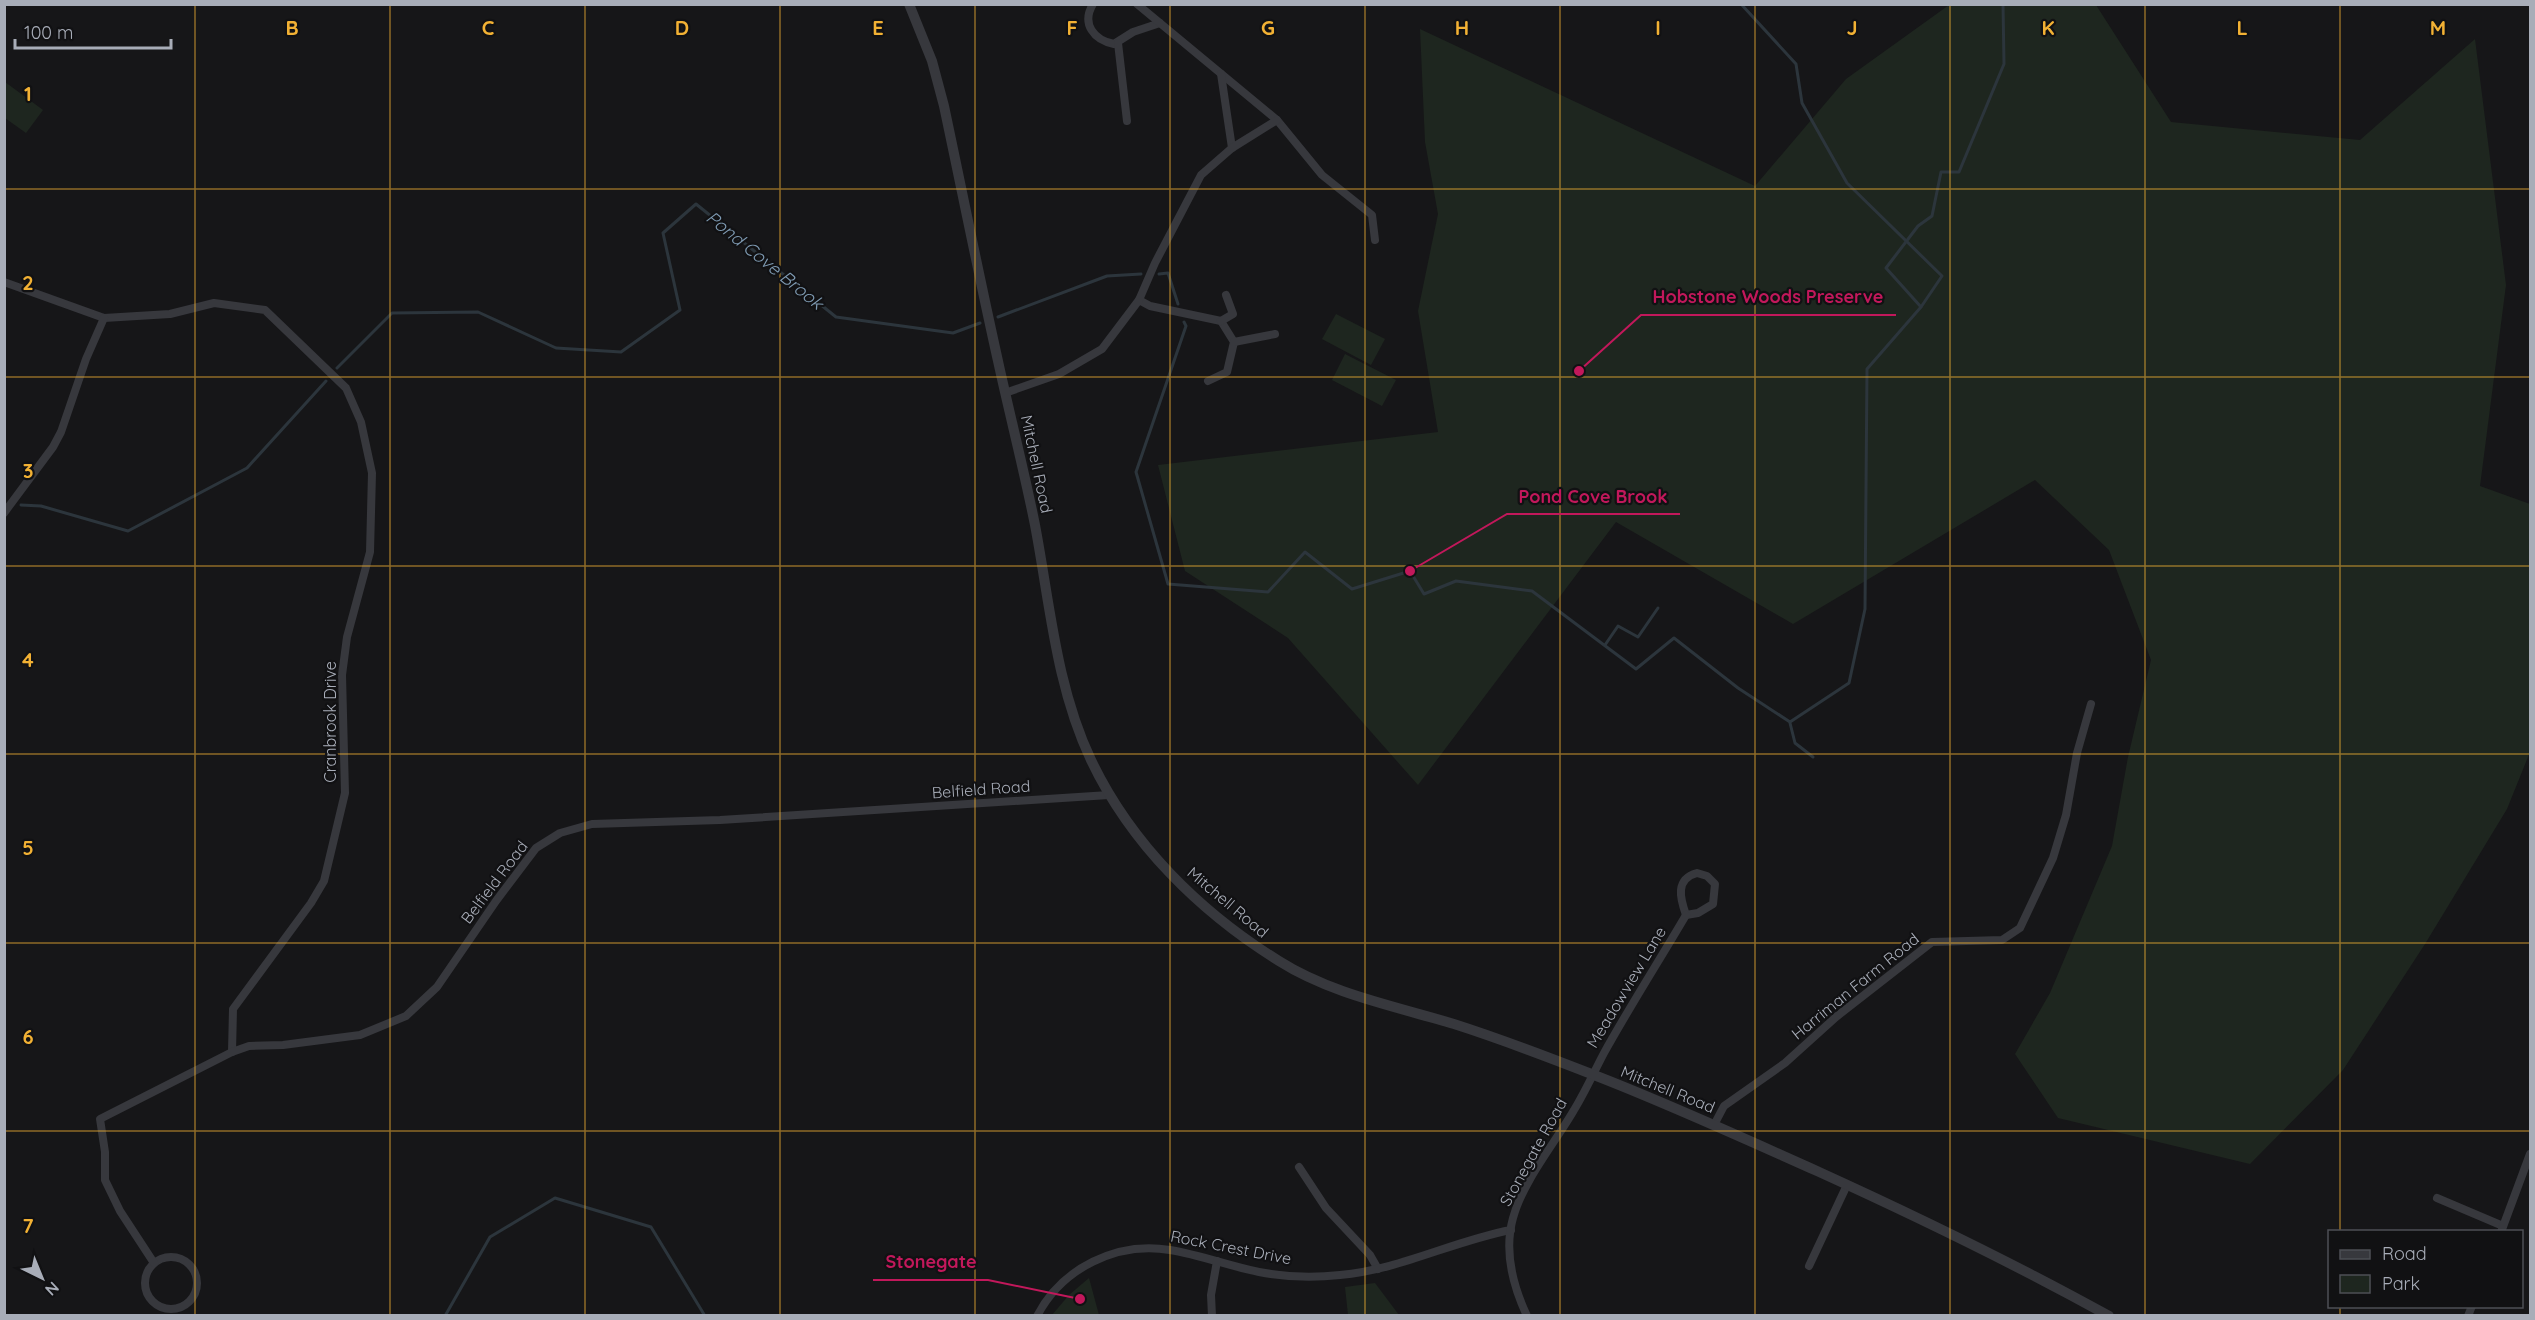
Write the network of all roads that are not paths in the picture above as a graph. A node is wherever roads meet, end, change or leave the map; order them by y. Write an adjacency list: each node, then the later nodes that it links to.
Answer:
1 (909, 4): 19 (street, Mitchell Road)
2 (1093, 4): 5 (street)
3 (1137, 4): 4 (street)
4 (1160, 23): 5 (street); 6 (street)
5 (1118, 43): 8 (street)
6 (1221, 74): 7 (street); 9 (street)
7 (1277, 120): 9 (street); 10 (street)
8 (1127, 121)
9 (1232, 148): 13 (street)
10 (1375, 240)
11 (4, 282): 14 (street, Cranbrook Drive)
12 (1226, 295): 15 (street)
13 (1139, 300): 15 (street); 19 (street)
14 (104, 318): 20 (street); 24 (street, Cranbrook Drive)
15 (1221, 321): 17 (street)
16 (1275, 334): 17 (street)
17 (1233, 342): 18 (street)
18 (1208, 381)
19 (1005, 393): 22 (street, Mitchell Road)
20 (4, 513)
21 (2091, 704): 26 (street, Harriman Farm Road)
22 (1110, 795): 24 (street, Belfield Road); 25 (street, Mitchell Road)
23 (1686, 915): 23 (street, Meadowview Lane); 25 (street, Meadowview Lane)
24 (232, 1052): 34 (street, Belfield Road)
25 (1593, 1075): 26 (street, Mitchell Road); 32 (street, Stonegate Road)
26 (1714, 1125): 29 (street, Mitchell Road)
27 (2530, 1154): 31 (street)
28 (1299, 1167): 36 (street)
29 (1847, 1185): 35 (street); 40 (street, Mitchell Road)
30 (2437, 1198): 31 (street)
31 (2502, 1229)
32 (1511, 1230): 36 (street, Rock Crest Drive); 39 (street, Stonegate Road)
33 (1217, 1261): 36 (street, Rock Crest Drive); 37 (street, Rock Crest Drive); 38 (street)
34 (154, 1263): 34 (street)
35 (1809, 1266)
36 (1378, 1269)
37 (1037, 1316)
38 (1212, 1316)
39 (1527, 1316)
40 (2109, 1316)

